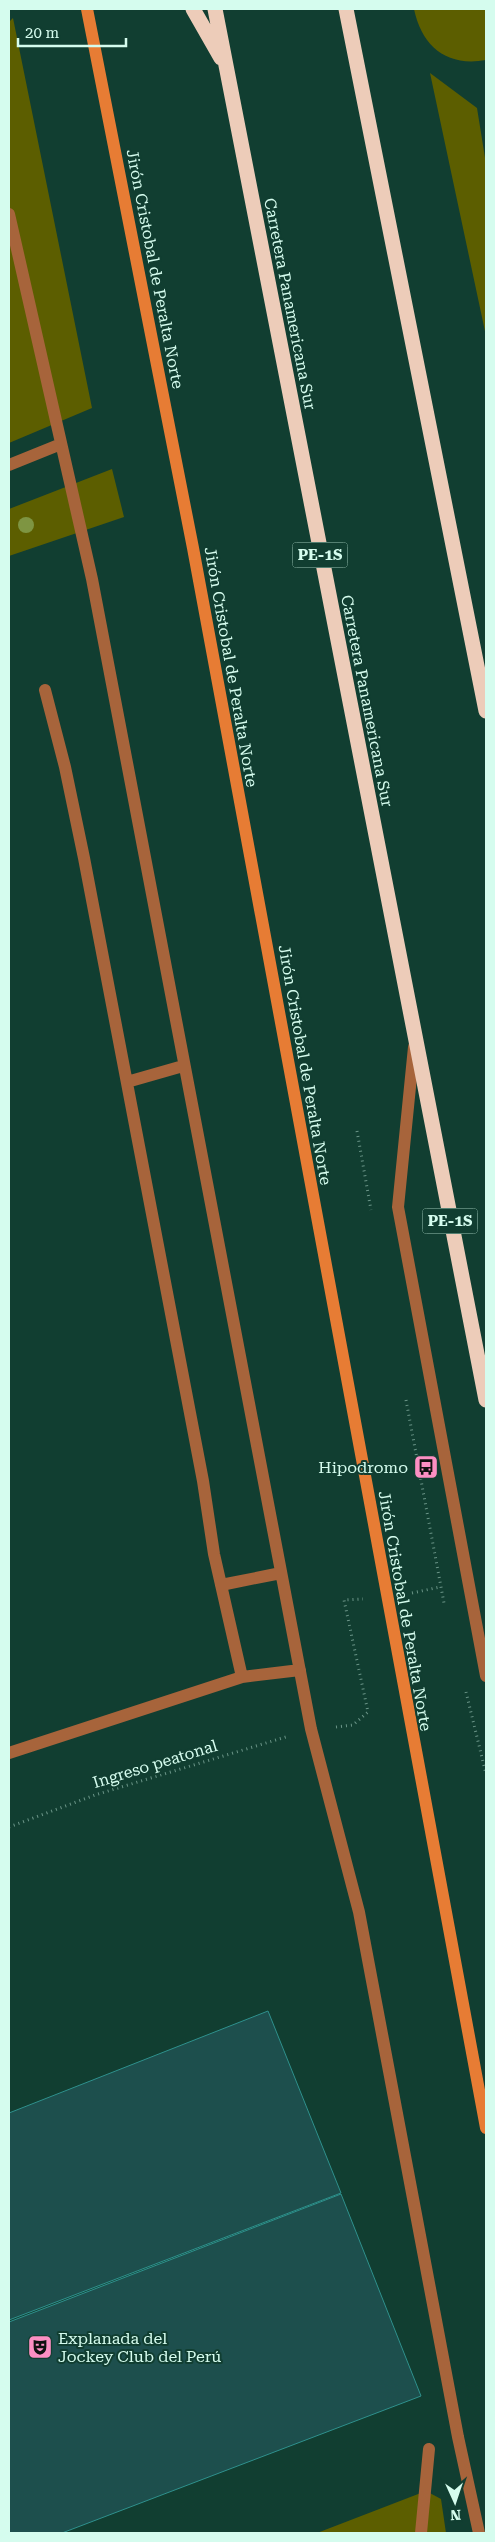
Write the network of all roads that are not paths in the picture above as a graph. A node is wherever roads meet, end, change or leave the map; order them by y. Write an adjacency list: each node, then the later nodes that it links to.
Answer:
1 (87, 9): 21 (street, Jirón Cristobal de Peralta Norte)
2 (192, 9): 5 (highway)
3 (215, 9): 5 (highway, Carretera Panamericana Sur / PE-1S)
4 (346, 9): 10 (highway)
5 (226, 68): 11 (highway, Carretera Panamericana Sur / PE-1S)
6 (9, 214): 7 (lane)
7 (61, 444): 8 (lane); 12 (lane)
8 (9, 465)
9 (44, 690): 13 (lane)
10 (486, 712)
11 (415, 1042): 14 (highway, Carretera Panamericana Sur / PE-1S); 18 (lane)
12 (184, 1066): 13 (lane); 15 (lane)
13 (127, 1082): 16 (lane)
14 (486, 1400)
15 (281, 1573): 16 (lane); 17 (lane)
16 (221, 1585): 19 (lane)
17 (300, 1670): 19 (lane); 24 (lane)
18 (486, 1676)
19 (242, 1678): 20 (lane)
20 (9, 1753)
21 (486, 2128)
22 (429, 2449): 23 (lane)
23 (421, 2533)
24 (479, 2533)

